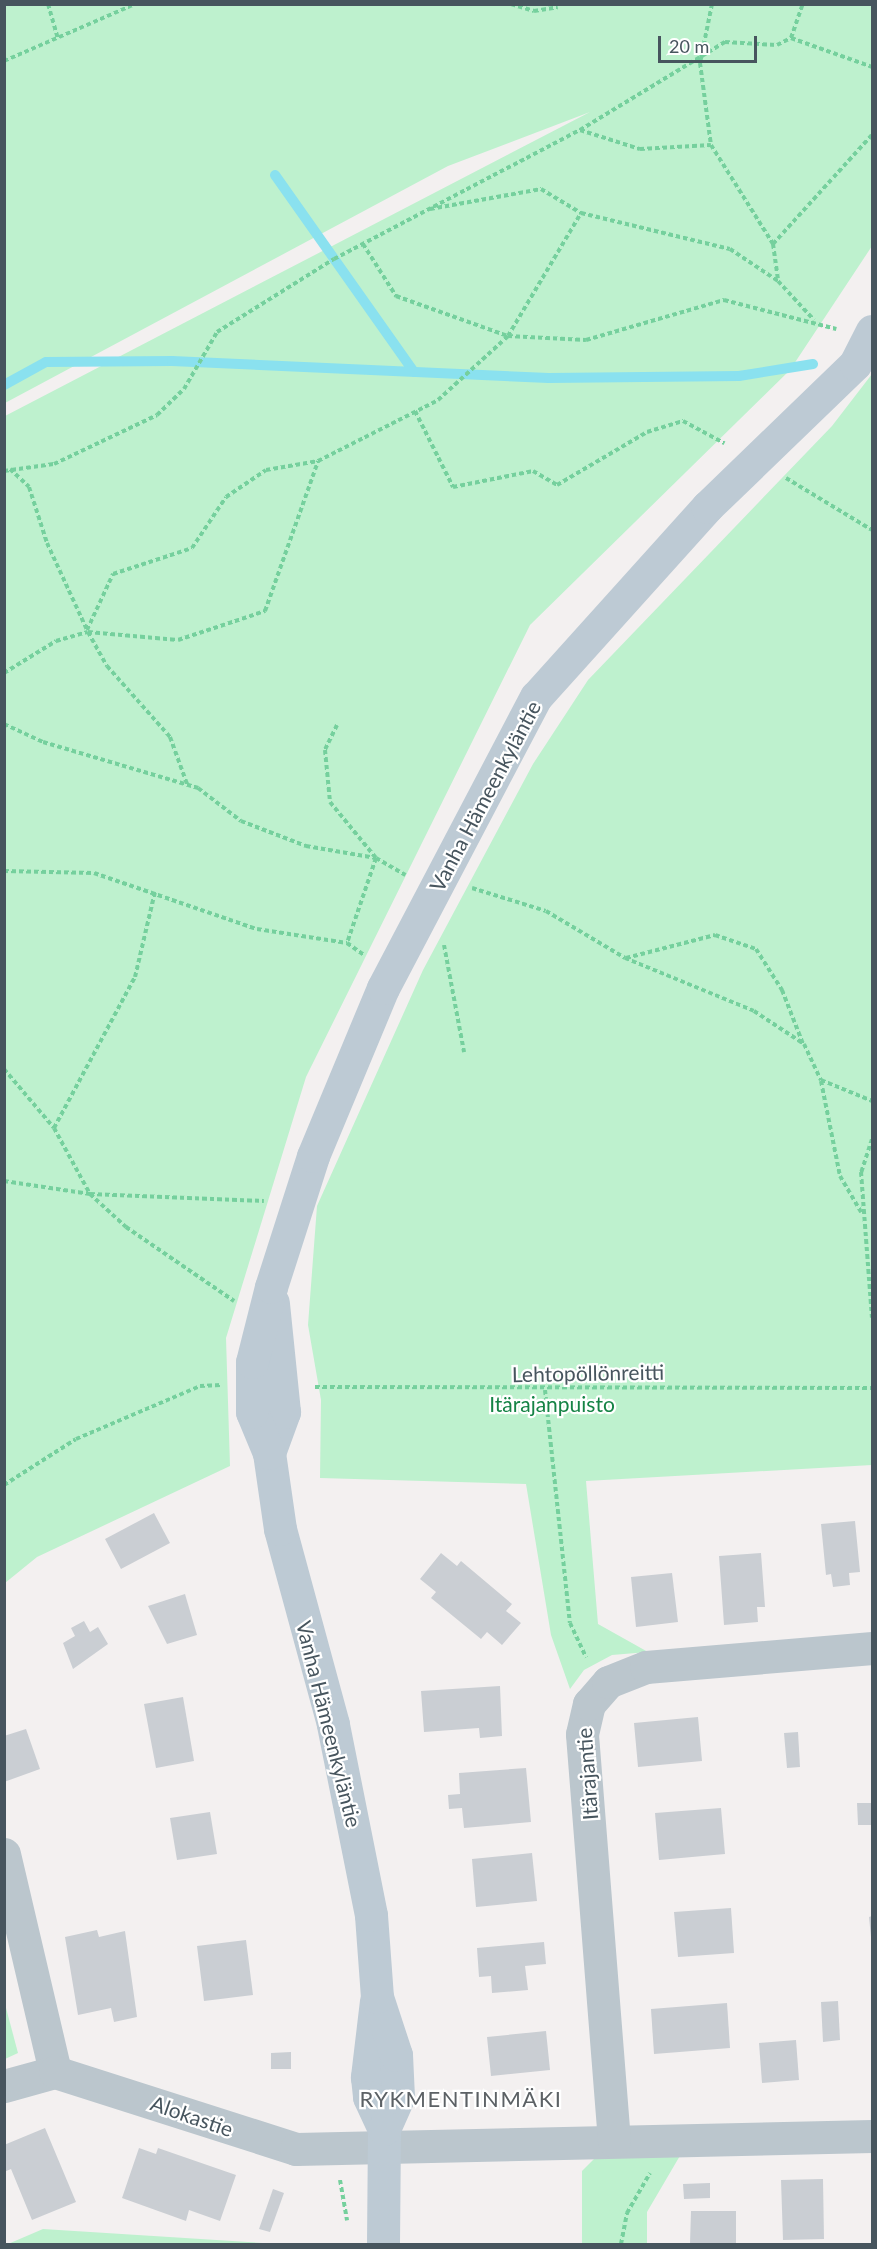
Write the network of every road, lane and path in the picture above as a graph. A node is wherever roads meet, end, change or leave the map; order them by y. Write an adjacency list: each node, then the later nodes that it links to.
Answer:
1 (48, 4): 7 (path)
2 (135, 4): 7 (path)
3 (511, 4): 6 (path)
4 (712, 4): 9 (path)
5 (802, 4): 8 (path)
6 (558, 7)
7 (58, 38): 10 (path)
8 (791, 38): 9 (path); 11 (path)
9 (702, 56): 12 (path); 14 (path)
10 (4, 61)
11 (873, 67)
12 (580, 130): 14 (path); 15 (path)
13 (873, 135): 18 (path)
14 (711, 145): 18 (path)
15 (423, 210): 16 (path); 17 (path)
16 (581, 213): 19 (path); 21 (path)
17 (363, 244): 21 (path); 26 (path)
18 (773, 244): 19 (path)
19 (778, 281): 20 (path)
20 (814, 320): 21 (path); 22 (path)
21 (508, 336): 23 (path)
22 (870, 336): 24 (street, Vanha Hämeenkyläntie)
23 (415, 411): 24 (path); 25 (path)
24 (756, 460): 27 (path); 35 (street, Vanha Hämeenkyläntie)
25 (318, 461): 28 (path); 28 (path)
26 (7, 470): 28 (path)
27 (873, 530)
28 (88, 632): 29 (path); 32 (path)
29 (4, 673)
30 (4, 724): 32 (path)
31 (337, 725): 33 (path)
32 (188, 785): 33 (path)
33 (376, 858): 35 (path); 37 (path)
34 (4, 871): 36 (path)
35 (434, 891): 38 (path); 39 (street, Vanha Hämeenkyläntie); 41 (path)
36 (155, 892): 37 (path); 45 (path)
37 (347, 943): 39 (path)
38 (625, 958): 40 (path); 40 (path)
39 (392, 975): 49 (street, Vanha Hämeenkyläntie)
40 (804, 1044): 43 (path)
41 (465, 1052)
42 (4, 1069): 45 (path)
43 (820, 1080): 44 (path); 50 (path)
44 (873, 1101)
45 (54, 1128): 48 (path)
46 (873, 1139): 50 (path)
47 (4, 1181): 48 (path)
48 (90, 1194): 49 (path); 51 (path)
49 (298, 1203): 51 (street, Vanha Hämeenkyläntie)
50 (863, 1215): 52 (path)
51 (271, 1287): 64 (street, Vanha Hämeenkyläntie)
52 (873, 1318)
53 (232, 1385): 57 (path)
54 (304, 1387): 56 (path, Lehtopöllönreitti)
55 (873, 1388): 56 (path, Lehtopöllönreitti)
56 (545, 1390): 59 (path)
57 (4, 1485)
58 (873, 1648): 65 (street, Itärajantie)
59 (587, 1660)
60 (4, 1854): 61 (street)
61 (55, 2072): 62 (street); 66 (street, Alokastie)
62 (4, 2086)
63 (873, 2136): 65 (street)
64 (383, 2137): 65 (street); 66 (street, Alokastie); 69 (street, Vanha Hämeenkyläntie)
65 (614, 2141)
66 (339, 2148): 68 (path)
67 (656, 2163): 70 (path)
68 (348, 2234)
69 (383, 2244)
70 (621, 2244)

